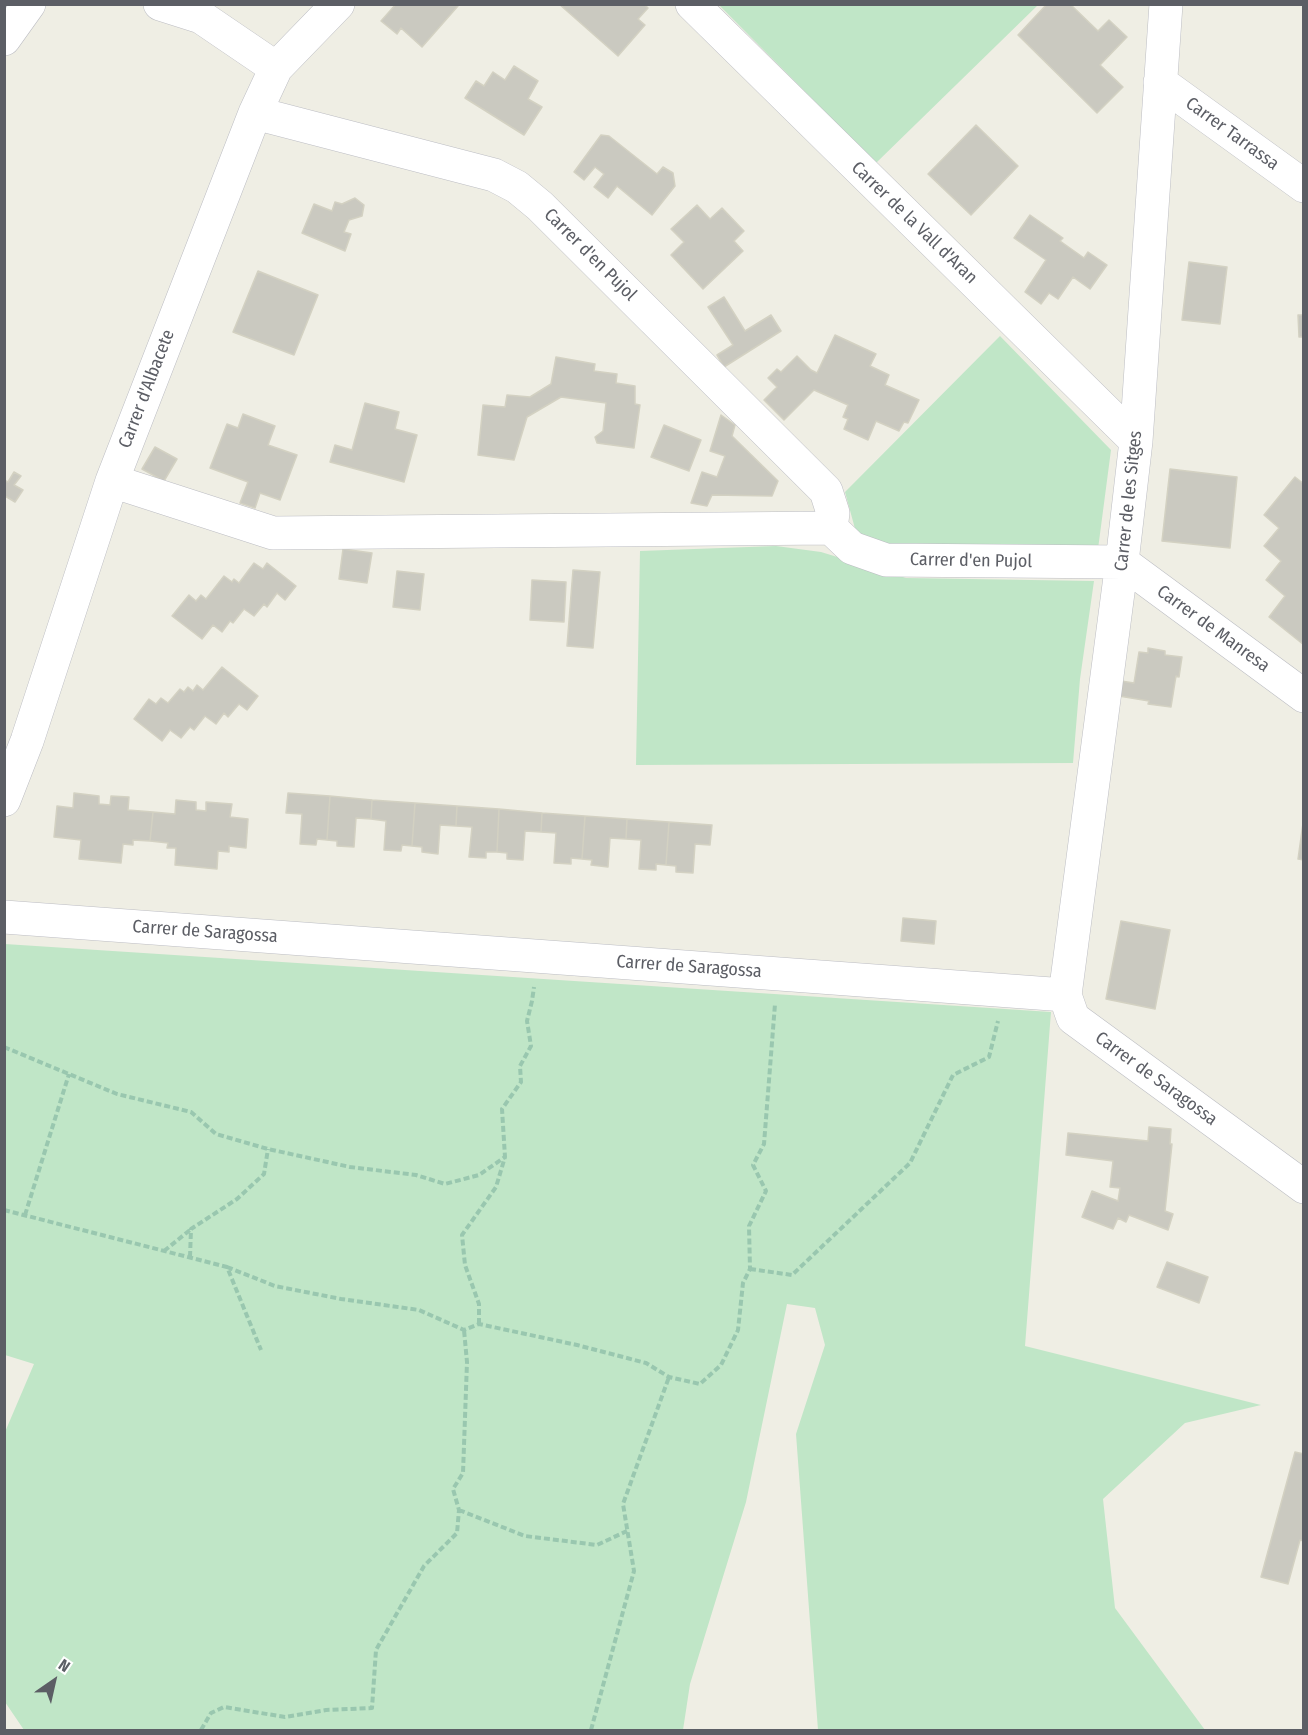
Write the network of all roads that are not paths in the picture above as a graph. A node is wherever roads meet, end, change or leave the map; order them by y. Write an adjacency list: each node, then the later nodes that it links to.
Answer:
1 (29, 4): 6 (street)
2 (160, 4): 7 (street)
3 (338, 4): 7 (street, Carrer d'Albacete)
4 (692, 4): 11 (street, Carrer de la Vall d'Aran)
5 (1166, 4): 8 (street, Carrer de les Sitges)
6 (4, 39)
7 (276, 68): 9 (street, Carrer d'Albacete)
8 (1160, 82): 10 (street, Carrer Tarrassa); 11 (street, Carrer de les Sitges)
9 (255, 113): 12 (street, Carrer d'Albacete); 13 (street, Carrer d'en Pujol)
10 (1304, 186)
11 (1136, 441): 14 (street, Carrer de les Sitges)
12 (112, 481): 13 (street); 16 (street, Carrer d'Albacete)
13 (831, 528): 14 (street, Carrer d'en Pujol)
14 (1122, 562): 15 (street, Carrer de Manresa); 18 (street, Carrer de les Sitges)
15 (1304, 696)
16 (4, 800)
17 (4, 917): 18 (street, Carrer de Saragossa)
18 (1065, 995): 19 (street, Carrer de Saragossa)
19 (1304, 1187)

